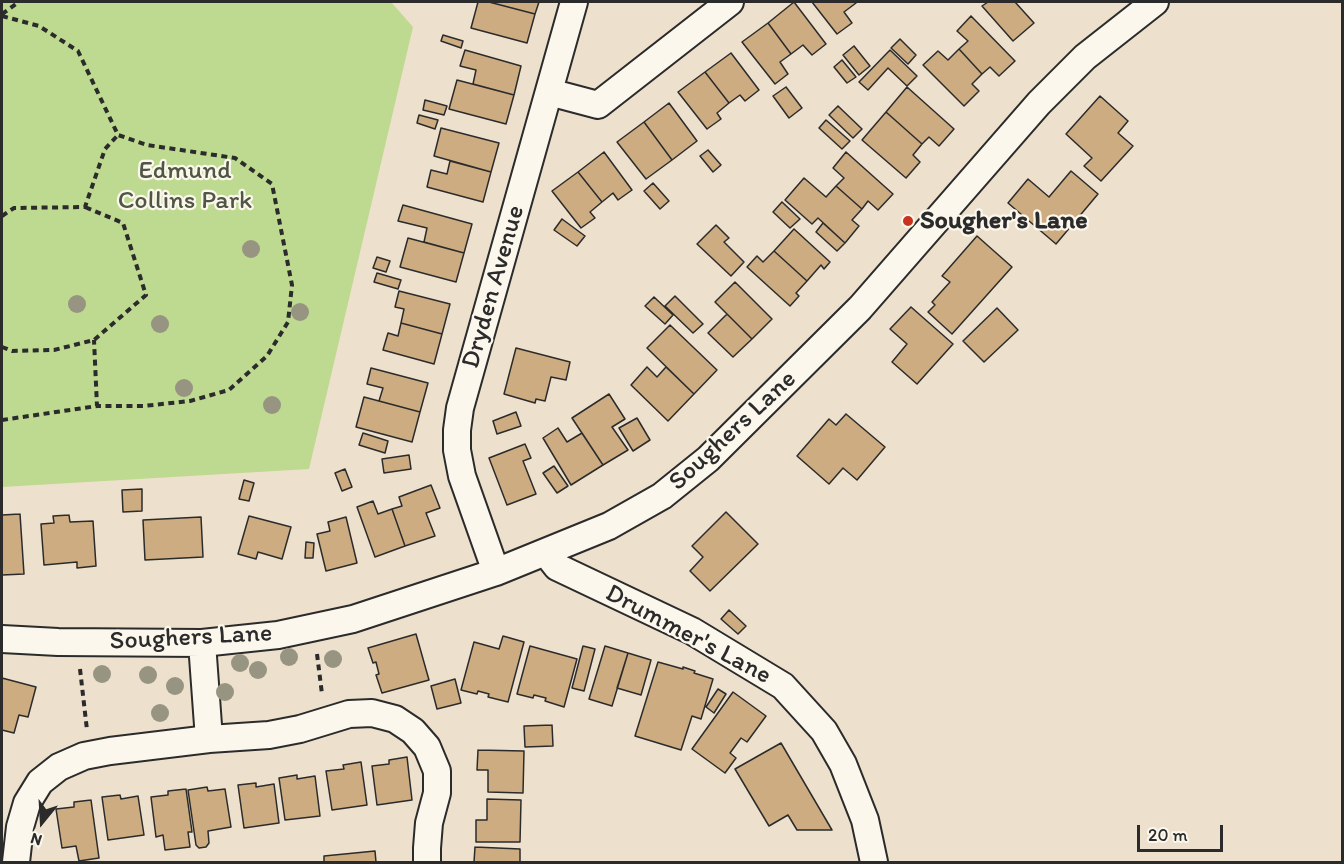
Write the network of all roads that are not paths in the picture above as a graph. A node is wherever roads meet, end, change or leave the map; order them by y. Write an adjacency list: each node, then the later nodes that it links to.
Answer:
1 (574, 2): 4 (street, Dryden Avenue)
2 (730, 2): 4 (street)
3 (1155, 2): 5 (street, Soughers Lane)
4 (549, 92): 6 (street, Dryden Avenue)
5 (546, 553): 6 (street, Soughers Lane); 12 (street, Drummer's Lane)
6 (496, 572): 8 (street, Soughers Lane)
7 (2, 639): 8 (street, Soughers Lane)
8 (202, 643): 9 (street)
9 (209, 739): 10 (street); 11 (street)
10 (16, 862)
11 (427, 862)
12 (874, 862)

